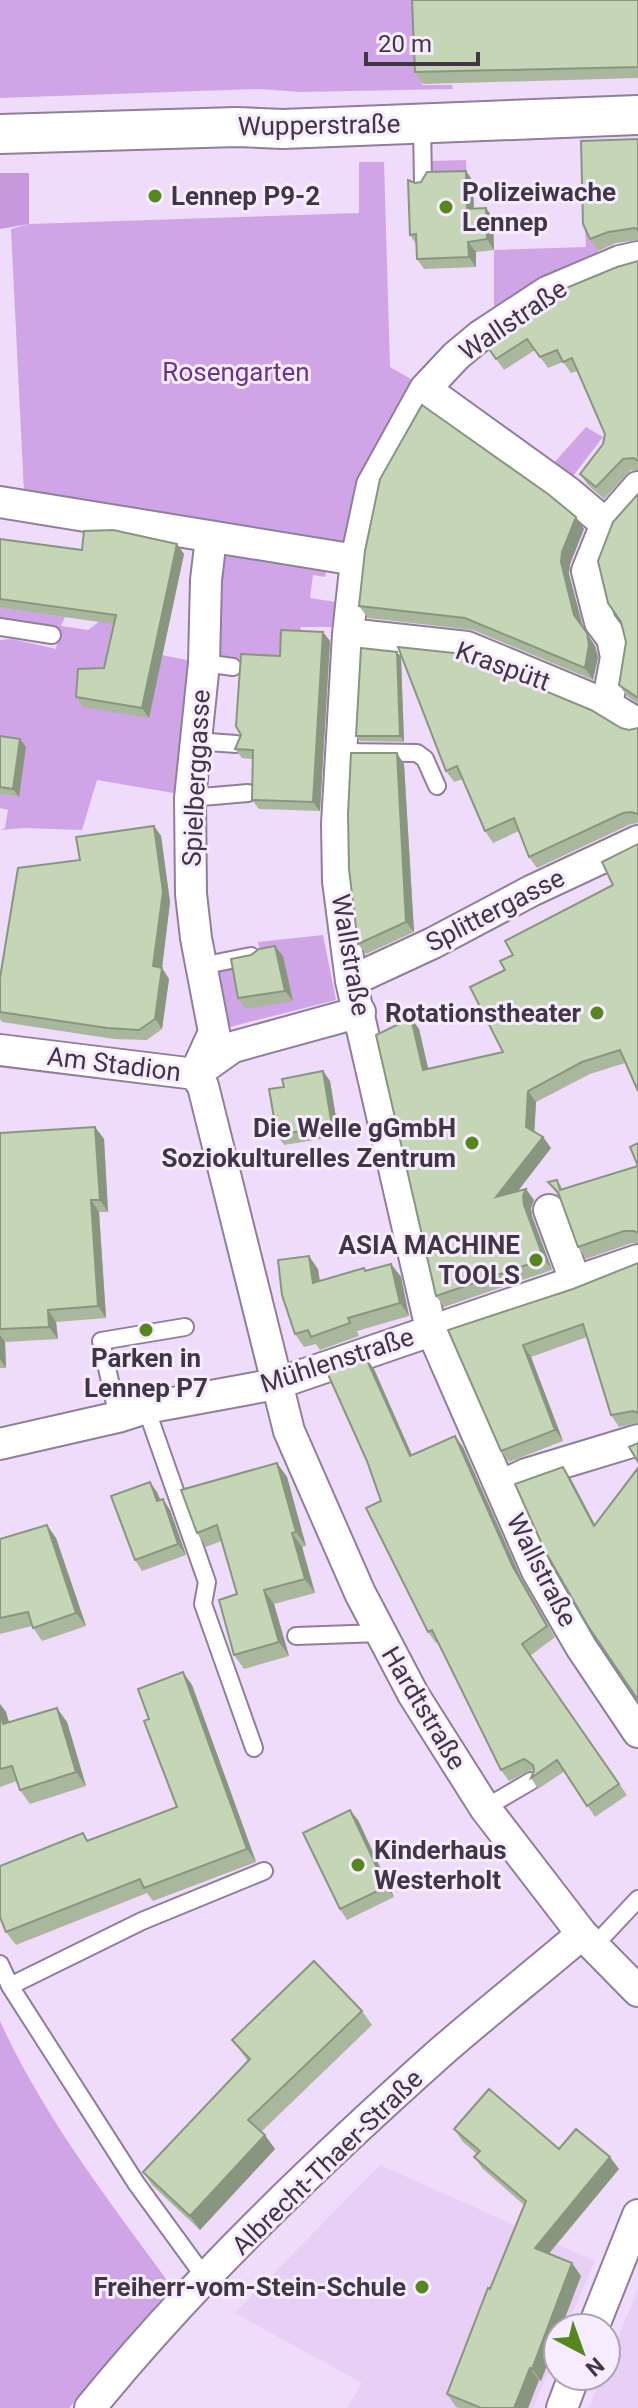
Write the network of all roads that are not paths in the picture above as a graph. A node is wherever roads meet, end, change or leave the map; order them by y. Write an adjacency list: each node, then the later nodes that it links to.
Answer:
1 (638, 115): 2 (street, Wupperstraße)
2 (422, 123): 3 (street, Wupperstraße); 4 (lane)
3 (0, 134)
4 (423, 183)
5 (638, 257): 6 (street, Wallstraße)
6 (425, 389): 9 (street); 11 (street, Wallstraße)
7 (638, 487): 9 (street)
8 (0, 502): 10 (street)
9 (606, 524): 15 (street)
10 (211, 538): 11 (street); 17 (street, Spielberggasse)
11 (341, 563): 13 (street, Wallstraße)
12 (0, 627): 14 (lane)
13 (348, 634): 15 (street, Kraspütt); 19 (street, Wallstraße)
14 (52, 635)
15 (607, 705): 16 (street, Kraspütt)
16 (638, 724)
17 (195, 741): 18 (lane); 22 (street, Spielberggasse)
18 (236, 744)
19 (343, 752): 20 (lane); 26 (street, Wallstraße)
20 (437, 786)
21 (248, 793): 22 (lane)
22 (190, 798): 25 (street, Spielberggasse)
23 (638, 841): 26 (street, Splittergasse)
24 (256, 955): 25 (lane)
25 (201, 966): 29 (street, Spielberggasse)
26 (351, 981): 27 (street, Wallstraße)
27 (360, 1012): 29 (street, Am Stadion); 34 (street, Wallstraße)
28 (0, 1050): 29 (street, Am Stadion)
29 (195, 1074): 35 (street)
30 (549, 1210): 32 (street)
31 (638, 1260): 32 (street, Mühlenstraße)
32 (576, 1283): 34 (street, Mühlenstraße)
33 (185, 1327): 36 (lane)
34 (431, 1329): 35 (street, Mühlenstraße); 39 (street, Wallstraße)
35 (276, 1384): 36 (street, Mühlenstraße); 40 (street, Hardtstraße)
36 (132, 1412): 38 (street, Mühlenstraße); 43 (lane)
37 (638, 1440): 39 (street)
38 (0, 1444)
39 (501, 1486): 42 (street, Wallstraße)
40 (380, 1633): 41 (lane); 45 (street, Hardtstraße)
41 (296, 1636)
42 (638, 1732)
43 (254, 1748)
44 (531, 1781): 45 (lane)
45 (485, 1808): 48 (street, Hardtstraße)
46 (264, 1871): 50 (lane)
47 (638, 1899): 48 (lane)
48 (587, 1941): 51 (street, Hardtstraße); 53 (street, Albrecht-Thaer-Straße)
49 (0, 1964): 50 (lane)
50 (10, 1986): 53 (lane)
51 (638, 1991)
52 (638, 2215): 54 (street)
53 (206, 2279): 55 (street, Albrecht-Thaer-Straße)
54 (599, 2312)
55 (90, 2408)

